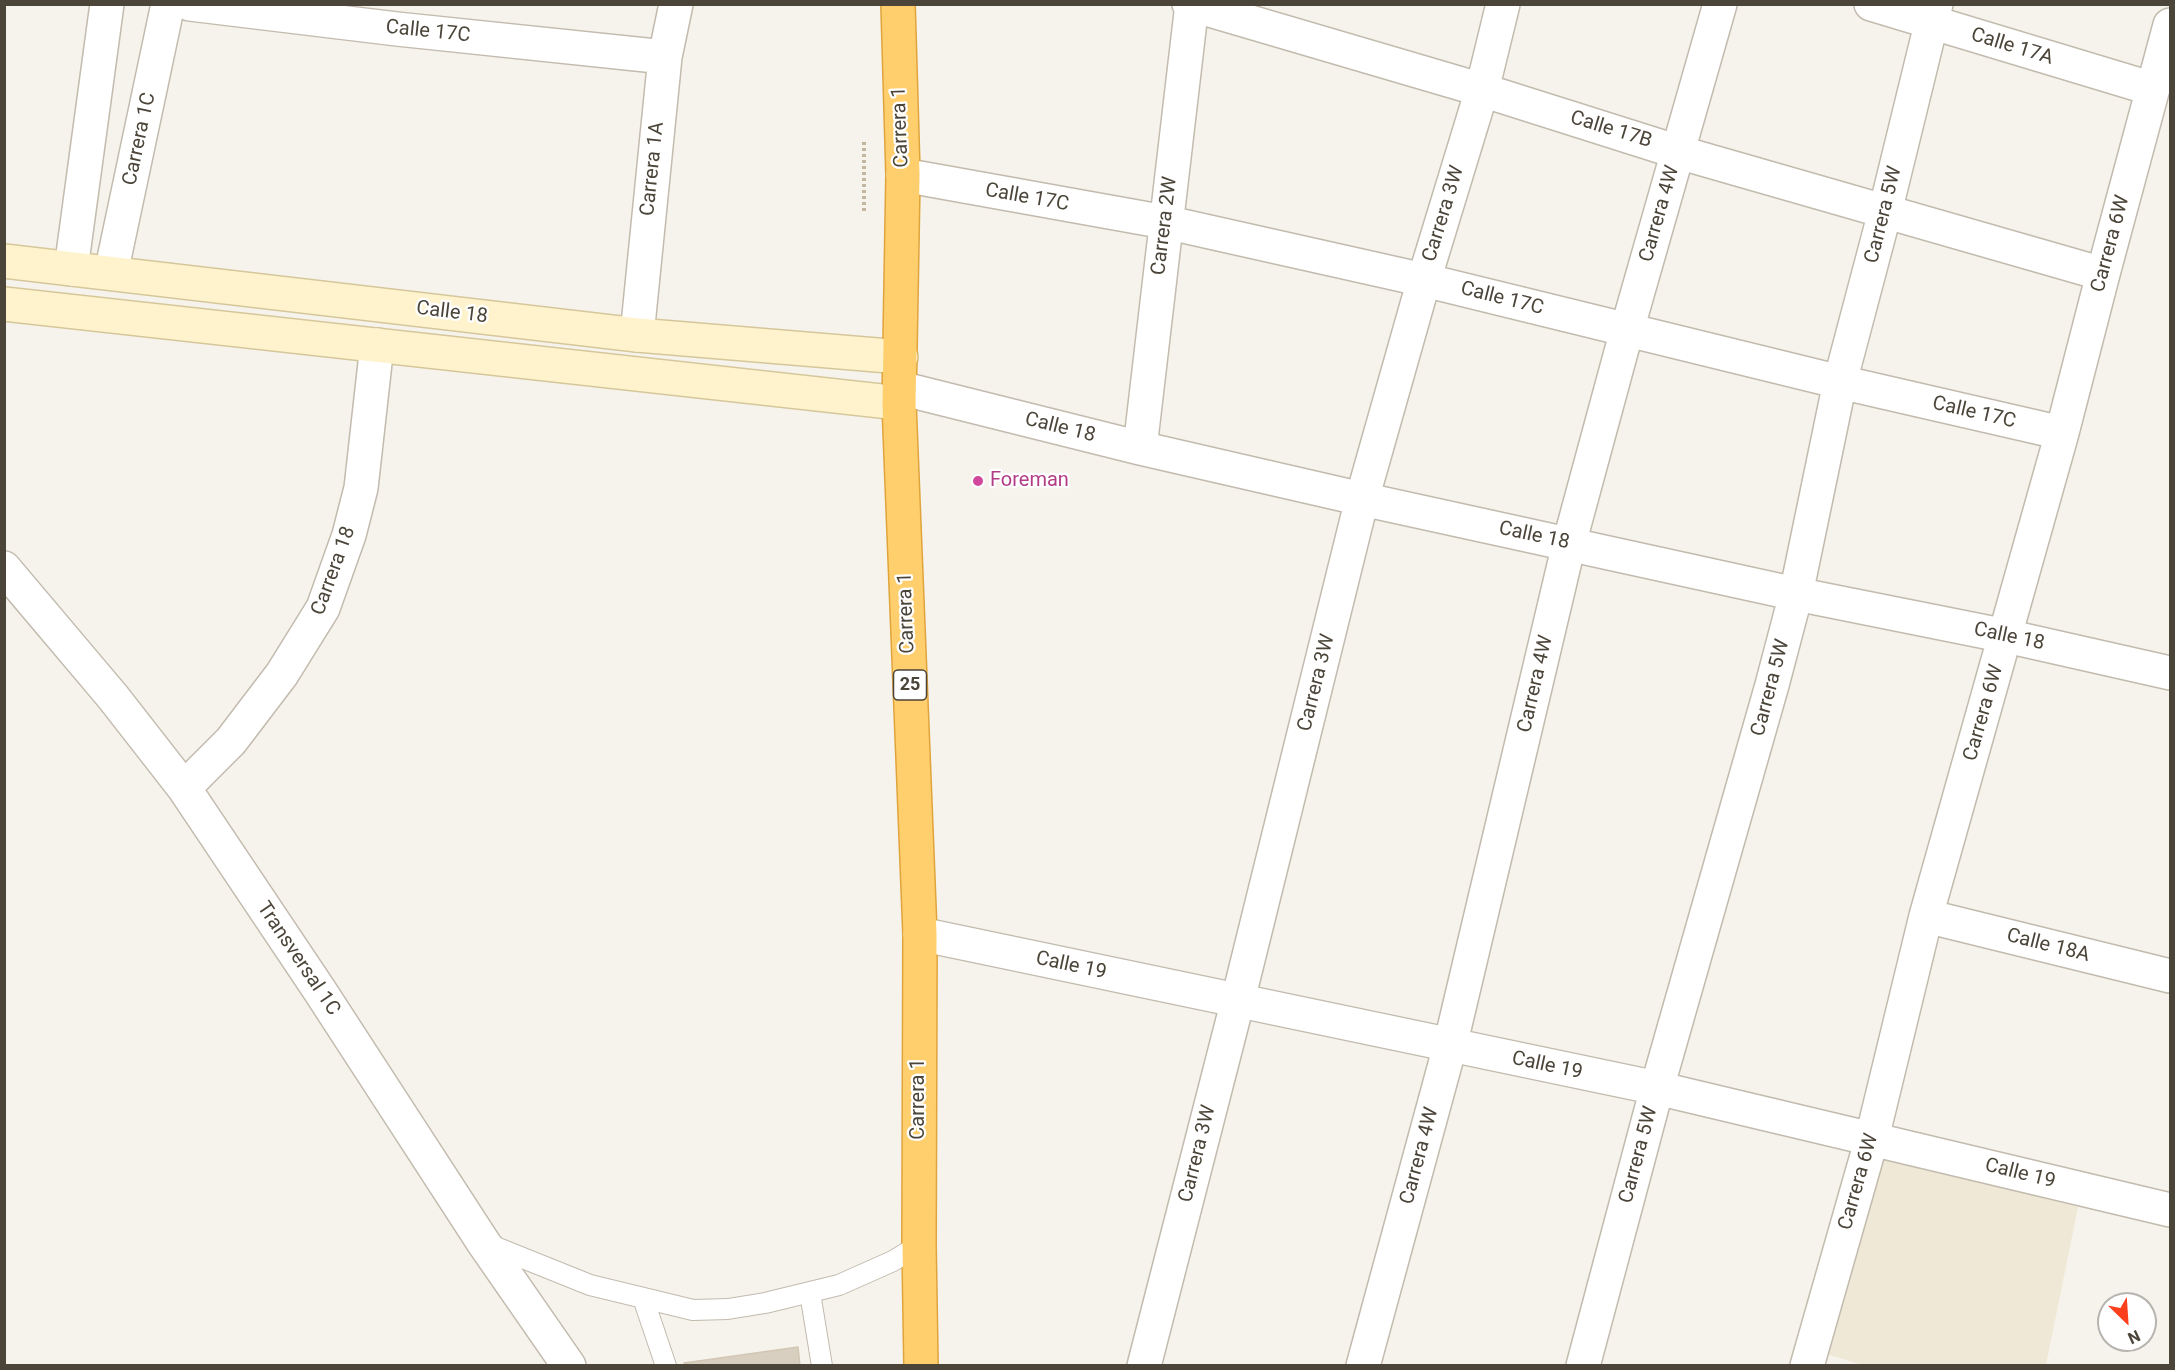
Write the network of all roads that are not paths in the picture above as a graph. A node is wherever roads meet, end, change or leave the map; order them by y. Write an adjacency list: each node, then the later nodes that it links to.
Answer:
1 (106, 4): 21 (street)
2 (168, 4): 22 (street, Carrera 1C)
3 (190, 4): 11 (street, Calle 17C)
4 (676, 4): 13 (street, Carrera 1A)
5 (898, 4): 17 (highway, Carrera 1 / 25)
6 (1503, 4): 15 (street, Carrera 3W)
7 (1720, 4): 16 (street, Carrera 4W)
8 (1871, 4): 10 (street, Calle 17A)
9 (1191, 5): 15 (street, Calle 17B); 19 (street, Carrera 2W)
10 (1934, 14): 14 (street, Calle 17A); 18 (street, Carrera 5W)
11 (399, 17): 13 (street, Calle 17C)
12 (2170, 25): 14 (street, Carrera 6W)
13 (665, 57): 27 (street, Carrera 1A)
14 (2153, 89): 23 (street, Carrera 6W)
15 (1482, 90): 16 (street, Calle 17B); 24 (street, Carrera 3W)
16 (1678, 152): 18 (street, Calle 17B); 26 (street, Carrera 4W)
17 (903, 176): 19 (street, Calle 17C); 30 (highway, Carrera 1 / 25)
18 (1885, 212): 23 (street, Calle 17B); 29 (street, Carrera 5W)
19 (1165, 222): 24 (street, Calle 17C); 32 (street, Carrera 2W)
20 (4, 261): 21 (street, Calle 18)
21 (71, 268): 22 (street, Calle 18)
22 (111, 273): 27 (street, Calle 18)
23 (2103, 274): 31 (street, Carrera 6W)
24 (1424, 280): 26 (street, Calle 17C); 33 (street, Carrera 3W)
25 (4, 304): 28 (street, Calle 18)
26 (1627, 330): 29 (street, Calle 17C); 34 (street, Carrera 4W)
27 (637, 335): 30 (street, Calle 18)
28 (377, 345): 30 (street, Calle 18); 39 (street, Carrera 18)
29 (1840, 382): 31 (street, Calle 17C); 36 (street, Carrera 5W)
30 (900, 383): 32 (street, Calle 18); 41 (highway, Carrera 1 / 25)
31 (2062, 433): 37 (street, Carrera 6W)
32 (1140, 448): 33 (street, Calle 18)
33 (1362, 500): 34 (street, Calle 18); 43 (street, Carrera 3W)
34 (1569, 544): 36 (street, Calle 18); 44 (street, Carrera 4W)
35 (4, 568): 39 (street, Transversal 1C)
36 (1796, 594): 37 (street, Calle 18); 45 (street, Carrera 5W)
37 (2006, 636): 38 (street, Calle 18); 40 (street, Carrera 6W)
38 (2170, 673)
39 (184, 788): 48 (street, Transversal 1C)
40 (1926, 916): 42 (street, Calle 18A); 46 (street, Carrera 6W)
41 (920, 934): 43 (street, Calle 19); 49 (highway, Carrera 1 / 25)
42 (2170, 976)
43 (1238, 1000): 44 (street, Calle 19); 56 (street, Carrera 3W)
44 (1450, 1046): 45 (street, Calle 19); 57 (street, Carrera 4W)
45 (1657, 1088): 46 (street, Calle 19); 58 (street, Carrera 5W)
46 (1872, 1138): 47 (street, Calle 19); 59 (street, Carrera 6W)
47 (2170, 1210)
48 (483, 1242): 51 (lane); 52 (street, Transversal 1C)
49 (919, 1245): 50 (lane); 55 (highway, Carrera 1 / 25)
50 (810, 1293): 51 (lane); 54 (lane)
51 (643, 1298): 53 (lane)
52 (569, 1365)
53 (666, 1365)
54 (822, 1365)
55 (921, 1365)
56 (1144, 1365)
57 (1363, 1365)
58 (1583, 1365)
59 (1807, 1365)

